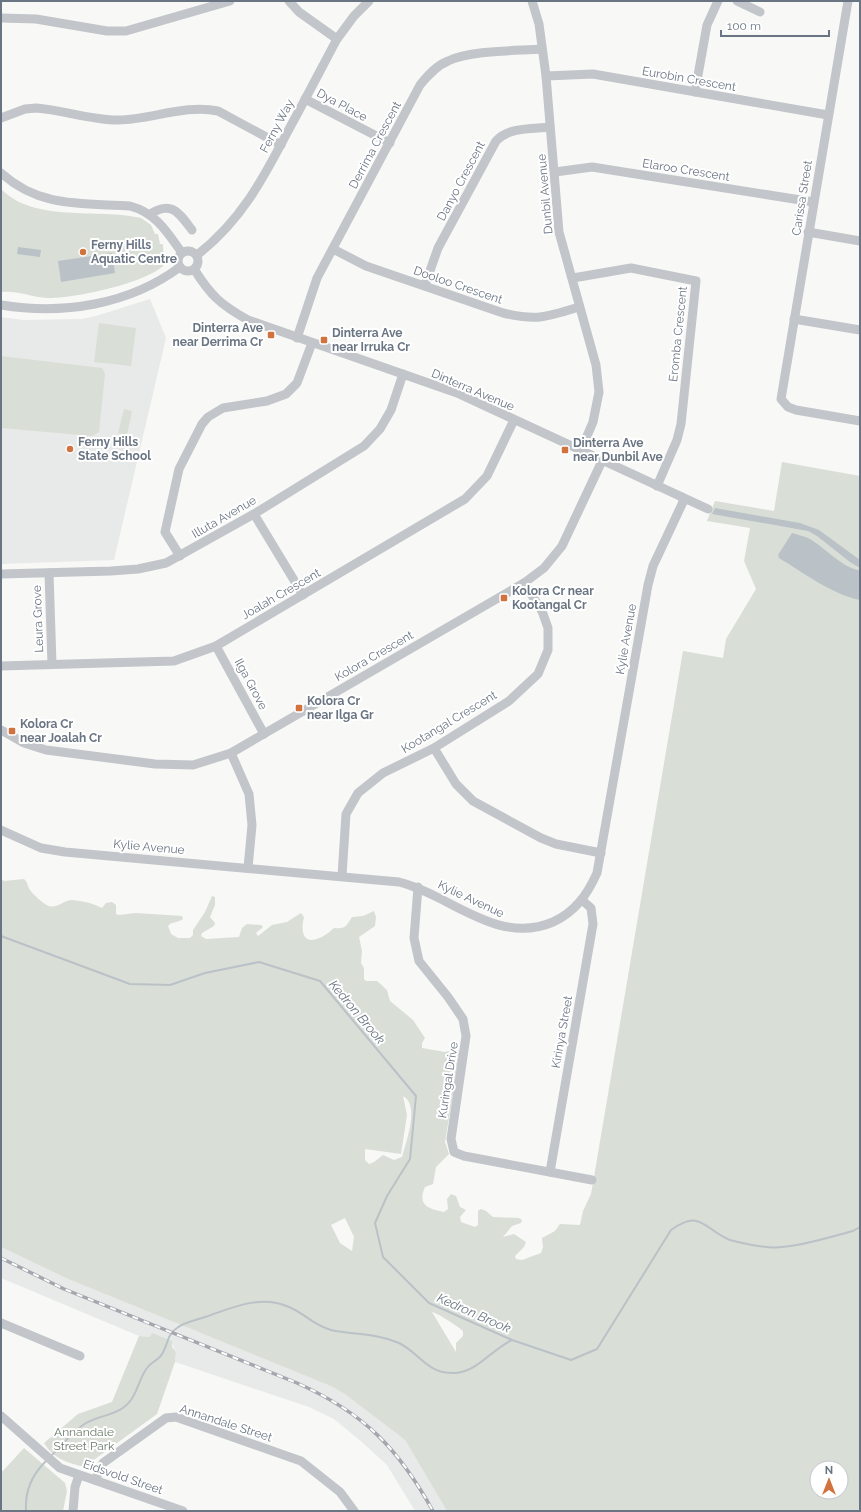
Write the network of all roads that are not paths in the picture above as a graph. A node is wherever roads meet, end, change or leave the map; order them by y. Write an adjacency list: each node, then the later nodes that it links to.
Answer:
1 (230, 1): 9 (street)
2 (289, 1): 10 (street)
3 (369, 1): 10 (street, Ferny Way)
4 (532, 1): 11 (street, Dunbil Avenue)
5 (718, 1): 13 (street)
6 (737, 1): 8 (street)
7 (848, 1): 15 (street, Carissa Street)
8 (760, 12)
9 (1, 18)
10 (337, 39): 14 (street, Ferny Way)
11 (542, 49): 12 (street, Dunbil Avenue); 18 (street, Derrima Crescent)
12 (546, 76): 13 (street, Eurobin Crescent); 17 (street, Dunbil Avenue)
13 (695, 92): 15 (street, Eurobin Crescent)
14 (306, 99): 18 (street, Dya Place); 19 (street, Ferny Way)
15 (828, 115): 22 (street, Carissa Street)
16 (1, 118): 19 (street)
17 (550, 127): 20 (street, Dunbil Avenue); 33 (street, Danyo Crescent)
18 (390, 143): 27 (street, Derrima Crescent)
19 (281, 145): 29 (street, Ferny Way)
20 (555, 172): 22 (street, Elaroo Crescent); 32 (street, Dunbil Avenue)
21 (1, 173): 23 (street)
22 (813, 202): 25 (street, Carissa Street)
23 (150, 214): 24 (street); 28 (street)
24 (192, 230)
25 (808, 232): 26 (street); 36 (street, Carissa Street)
26 (860, 241)
27 (333, 249): 33 (street, Dooloo Crescent); 38 (street, Derrima Crescent)
28 (182, 253): 29 (street); 30 (street)
29 (197, 255): 31 (street)
30 (180, 267): 31 (street); 34 (street)
31 (194, 269): 38 (street, Dinterra Avenue)
32 (573, 278): 35 (street, Dunbil Avenue); 45 (street, Eromba Crescent)
33 (425, 285): 35 (street, Dooloo Crescent)
34 (1, 305)
35 (579, 307): 43 (street, Dunbil Avenue)
36 (794, 319): 37 (street); 42 (street, Carissa Street)
37 (860, 330)
38 (297, 338): 39 (street, Dinterra Avenue)
39 (312, 343): 40 (street, Dinterra Avenue); 49 (street)
40 (403, 374): 41 (street, Dinterra Avenue); 48 (street, Illuta Avenue)
41 (514, 420): 43 (street, Dinterra Avenue); 53 (street, Joalah Crescent)
42 (860, 421)
43 (581, 450): 44 (street, Dinterra Avenue)
44 (602, 461): 45 (street, Dinterra Avenue); 52 (street, Kolora Crescent)
45 (657, 486): 46 (street, Dinterra Avenue)
46 (682, 497): 47 (street, Dinterra Avenue); 62 (street, Kylie Avenue)
47 (708, 509)
48 (254, 514): 49 (street, Illuta Avenue); 53 (street)
49 (180, 556): 50 (street, Illuta Avenue)
50 (48, 573): 51 (street, Illuta Avenue); 55 (street, Leura Grove)
51 (1, 574)
52 (524, 583): 58 (street, Kolora Crescent); 59 (street, Kootangal Crescent)
53 (303, 595): 54 (street, Joalah Crescent)
54 (216, 646): 55 (street, Joalah Crescent); 58 (street, Ilga Grove)
55 (52, 664): 56 (street, Joalah Crescent)
56 (1, 666)
57 (1, 730): 60 (street, Kolora Crescent)
58 (264, 734): 60 (street, Kolora Crescent)
59 (434, 748): 62 (street); 64 (street, Kootangal Crescent)
60 (231, 753): 63 (street)
61 (1, 830): 63 (street, Kylie Avenue)
62 (601, 853): 66 (street, Kylie Avenue)
63 (248, 868): 64 (street, Kylie Avenue)
64 (342, 876): 65 (street, Kylie Avenue)
65 (418, 887): 66 (street, Kylie Avenue); 67 (street, Kuringal Drive)
66 (582, 900): 67 (street, Kirinya Street)
67 (550, 1172): 68 (street, Kuringal Drive)
68 (592, 1180)
69 (1, 1323): 70 (street)
70 (80, 1356)
71 (1, 1416): 72 (street, Eidsvold Street)
72 (79, 1475): 73 (street, Eidsvold Street); 74 (street)
73 (95, 1480): 75 (street, Eidsvold Street); 76 (street, Annandale Street)
74 (73, 1511)
75 (183, 1511)
76 (354, 1511)

